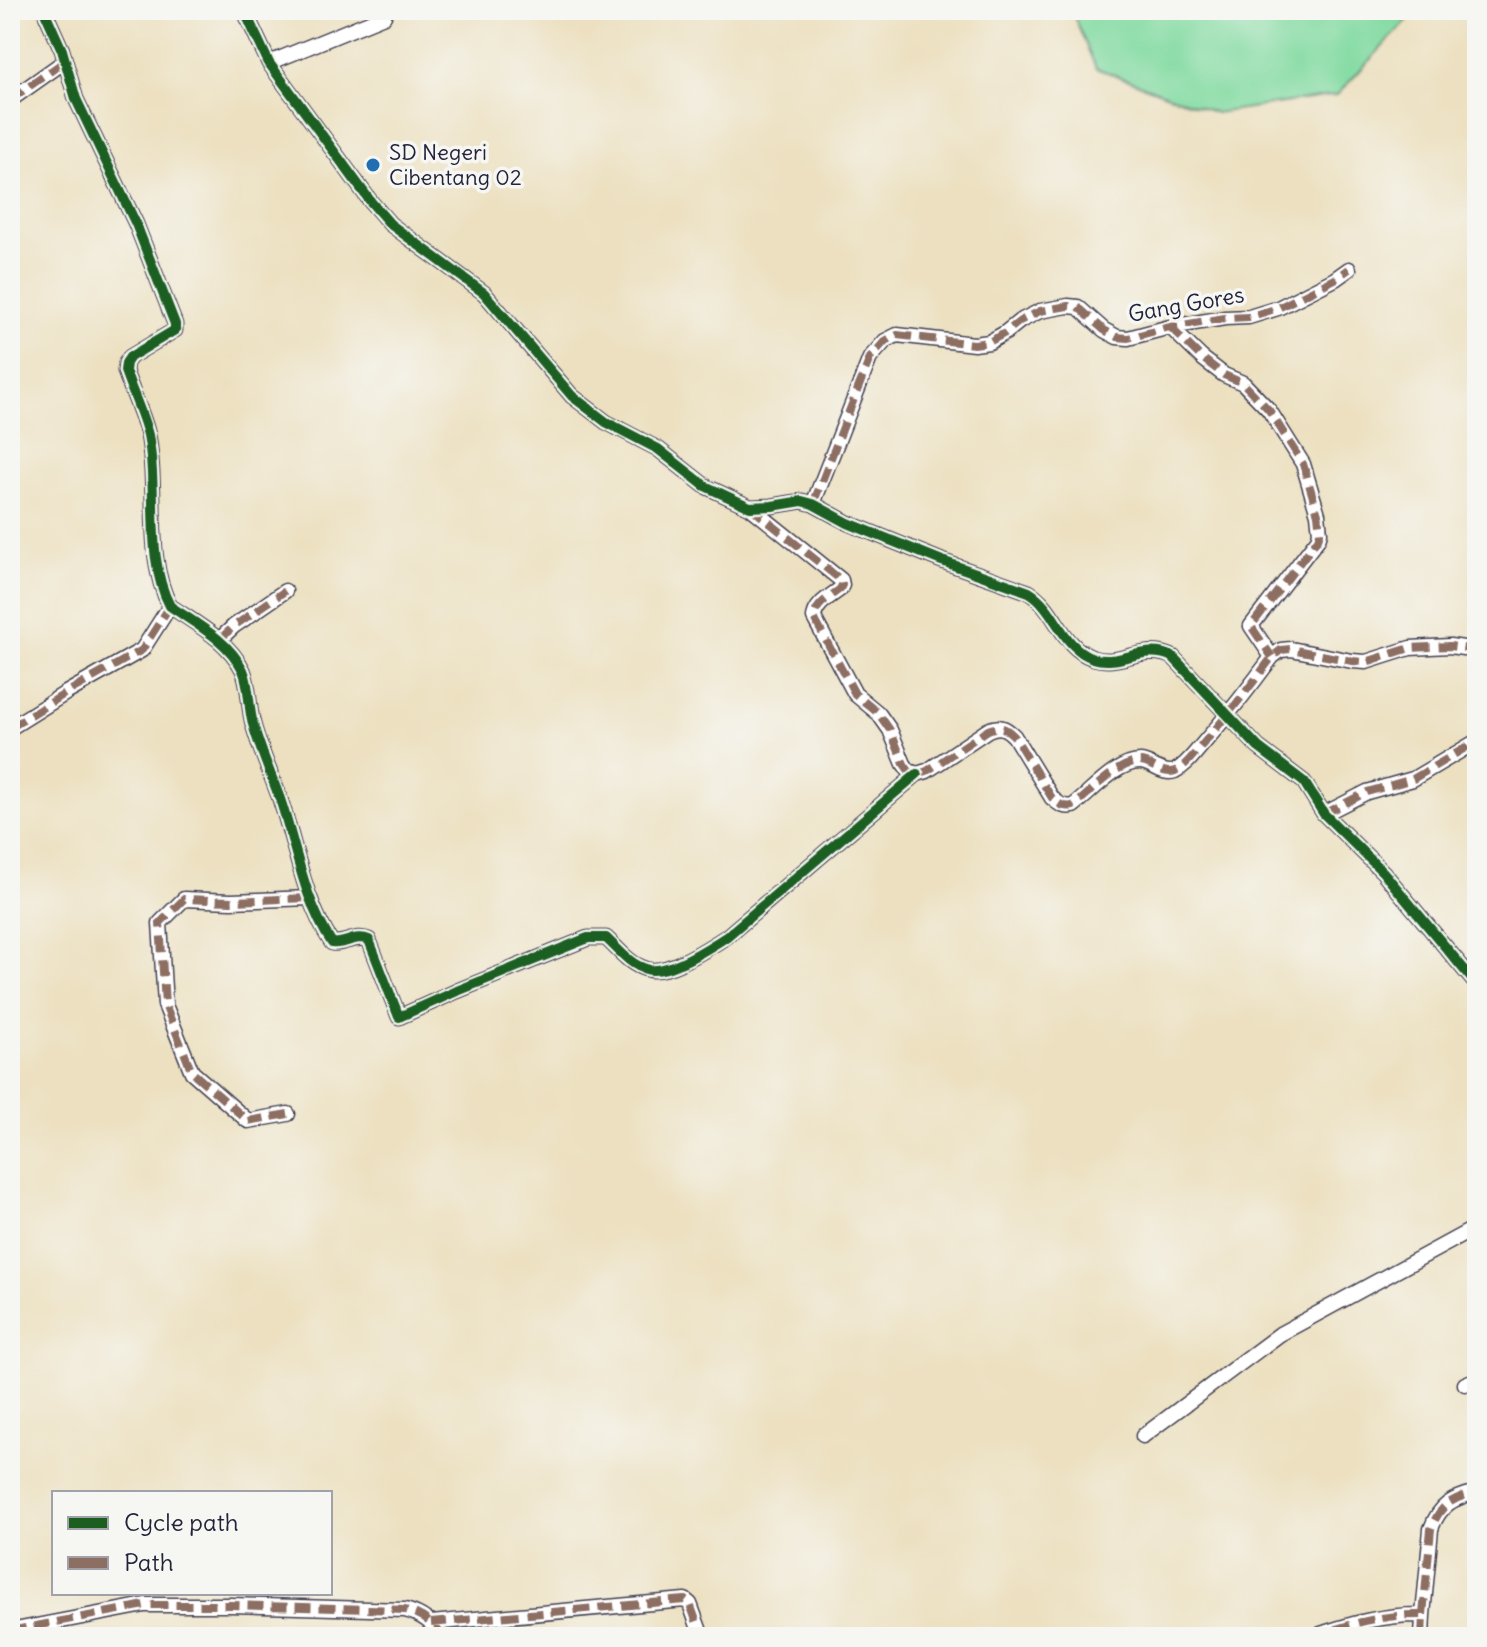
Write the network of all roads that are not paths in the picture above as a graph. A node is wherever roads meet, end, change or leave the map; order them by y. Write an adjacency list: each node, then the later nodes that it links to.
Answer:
1 (44, 10): 4 (street)
2 (244, 10): 5 (street)
3 (384, 16): 5 (street)
4 (65, 61): 6 (street); 12 (street)
5 (269, 63): 10 (street)
6 (10, 100)
7 (1349, 269): 8 (street, Gang Gores)
8 (1170, 327): 9 (street, Gang Gores); 15 (street)
9 (813, 504): 10 (street); 16 (street)
10 (750, 507): 19 (street)
11 (285, 591): 13 (street)
12 (170, 606): 13 (street); 17 (street)
13 (219, 640): 21 (street)
14 (1477, 650): 15 (street)
15 (1272, 657): 16 (street)
16 (1228, 714): 19 (street); 20 (street)
17 (10, 728)
18 (1477, 741): 20 (street)
19 (917, 774): 21 (street)
20 (1324, 814): 22 (street)
21 (310, 898): 23 (street)
22 (1477, 985)
23 (288, 1114)
24 (1477, 1227): 25 (street)
25 (1143, 1436)
26 (1477, 1492): 27 (street)
27 (1423, 1615): 32 (street); 33 (street)
28 (431, 1623): 29 (street); 30 (street); 31 (street)
29 (10, 1631)
30 (444, 1637)
31 (702, 1637)
32 (1312, 1637)
33 (1422, 1637)

